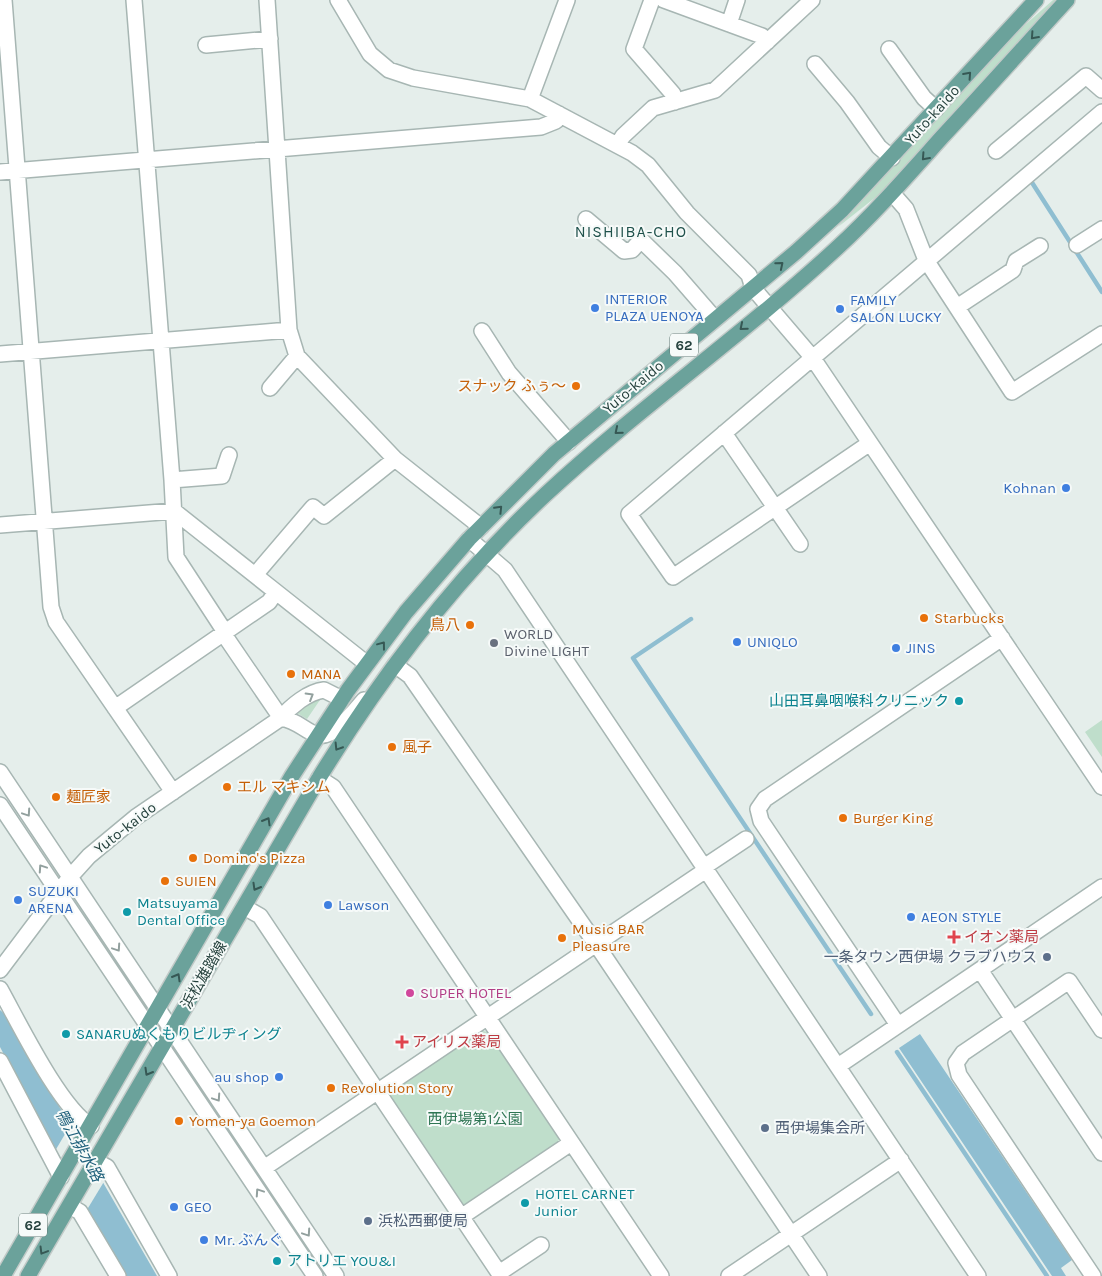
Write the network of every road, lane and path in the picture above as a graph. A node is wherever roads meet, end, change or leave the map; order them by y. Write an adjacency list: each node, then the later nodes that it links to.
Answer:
1 (4, 0): 29 (street)
2 (134, 0): 28 (street)
3 (267, 0): 13 (street)
4 (338, 0): 19 (street)
5 (567, 0): 19 (street)
6 (652, 0): 20 (street)
7 (664, 0): 12 (street)
8 (737, 0): 12 (street)
9 (812, 0): 14 (street)
10 (1036, 0): 21 (main road, Yuto-kaido / 62, one-way to 10)
11 (1067, 0): 31 (main road, Yuto-kaido / 62, one-way to 31)
12 (729, 24): 14 (street)
13 (270, 39): 15 (street); 25 (street)
14 (767, 42): 20 (street)
15 (206, 45)
16 (889, 49): 21 (street)
17 (816, 64): 27 (street)
18 (1102, 90): 26 (street)
19 (530, 99): 23 (street)
20 (675, 102): 24 (street)
21 (936, 109): 27 (main road, Yuto-kaido / 62)
22 (1102, 112): 36 (street)
23 (559, 114): 24 (street); 25 (street)
24 (618, 144): 37 (street)
25 (277, 149): 28 (street); 41 (street)
26 (996, 151)
27 (892, 158): 37 (main road, Yuto-kaido / 62, one-way to 27)
28 (147, 160): 29 (street); 44 (street)
29 (17, 171): 30 (street); 45 (street)
30 (0, 172)
31 (892, 193): 36 (street); 39 (main road, Yuto-kaido / 62)
32 (586, 219): 40 (street)
33 (1102, 229): 34 (street)
34 (1077, 244)
35 (1040, 246): 38 (street)
36 (926, 260): 38 (street); 48 (street)
37 (752, 288): 39 (street); 40 (main road, Yuto-kaido / 62)
38 (957, 306): 43 (street)
39 (768, 307): 48 (street); 63 (main road, Yuto-kaido / 62, one-way to 63)
40 (715, 320): 51 (main road, Yuto-kaido / 62)
41 (289, 330): 44 (street); 47 (street)
42 (482, 331): 51 (street)
43 (1102, 334)
44 (161, 340): 45 (street); 55 (street)
45 (31, 351): 46 (street); 58 (street)
46 (0, 354)
47 (297, 356): 49 (street); 54 (street)
48 (812, 357): 50 (street); 52 (street)
49 (270, 388)
50 (724, 433): 56 (street); 56 (street)
51 (569, 442): 60 (main road, Yuto-kaido / 62, one-way to 51)
52 (870, 443): 56 (street); 67 (street)
53 (229, 455): 55 (street)
54 (395, 460): 60 (street); 64 (street)
55 (172, 480): 57 (street)
56 (776, 508): 62 (street)
57 (174, 511): 58 (street); 64 (street); 66 (street)
58 (44, 522): 59 (street); 72 (street)
59 (0, 525)
60 (481, 527): 61 (main road, Yuto-kaido / 62)
61 (470, 539): 63 (street); 68 (main road, Yuto-kaido / 62, one-way to 61)
62 (800, 544)
63 (487, 554): 69 (main road, Yuto-kaido / 62); 81 (street)
64 (255, 575): 65 (street)
65 (276, 592): 66 (street); 68 (street)
66 (224, 632): 72 (street); 73 (street)
67 (1002, 638): 77 (street); 93 (street)
68 (367, 664): 71 (main road, Yuto-kaido / 62)
69 (395, 665): 70 (main road, Yuto-kaido / 62); 86 (street)
70 (385, 677): 74 (street); 76 (main road, 浜松雄踏線 / 62, one-way to 76)
71 (342, 699): 73 (street, Yuto-kaido, one-way to 71); 74 (main road, 浜松雄踏線 / 62)
72 (115, 708): 78 (street)
73 (281, 718): 74 (street); 78 (street, Yuto-kaido)
74 (318, 735): 90 (main road, 浜松雄踏線 / 62, one-way to 74)
75 (0, 772): 82 (street, one-way to 82)
76 (319, 778): 85 (main road, 浜松雄踏線 / 62, one-way to 85); 91 (street)
77 (1102, 787)
78 (173, 792): 82 (street, Yuto-kaido)
79 (0, 805): 84 (street, one-way to 79)
80 (746, 839): 81 (street)
81 (705, 869): 86 (street); 99 (street)
82 (70, 877): 84 (street, Yuto-kaido); 90 (street, one-way to 90)
83 (1102, 887): 88 (street)
84 (58, 892): 87 (street, Yuto-kaido); 94 (street)
85 (244, 907): 95 (main road, 浜松雄踏線 / 62); 100 (street)
86 (596, 944): 91 (street); 110 (street)
87 (0, 970)
88 (980, 970): 92 (street); 93 (street)
89 (0, 989): 101 (street)
90 (158, 1010): 94 (main road, 浜松雄踏線 / 62); 95 (street)
91 (488, 1017): 100 (street); 102 (street)
92 (1012, 1019): 96 (street); 103 (street); 123 (street)
93 (898, 1025): 99 (street)
94 (148, 1028): 97 (street); 101 (main road, 浜松雄踏線 / 62)
95 (172, 1030): 97 (main road, 浜松雄踏線 / 62); 106 (street, one-way to 106)
96 (1102, 1030)
97 (162, 1048): 105 (main road, 浜松雄踏線 / 62, one-way to 105); 117 (street, one-way to 97)
98 (0, 1061): 107 (street)
99 (838, 1066): 104 (street)
100 (378, 1091): 106 (street); 109 (street)
101 (91, 1126): 107 (main road, 浜松雄踏線 / 62)
102 (571, 1142): 109 (street); 119 (street)
103 (1102, 1153)
104 (901, 1160): 110 (street); 122 (street)
105 (96, 1162): 108 (main road, 浜松雄踏線 / 62); 116 (street)
106 (264, 1168): 118 (street, one-way to 118)
107 (62, 1176): 113 (main road, 浜松雄踏線 / 62)
108 (73, 1201): 114 (main road, 浜松雄踏線 / 62, one-way to 114); 115 (street)
109 (461, 1216): 112 (street)
110 (791, 1234): 120 (street); 121 (street)
111 (541, 1245): 112 (street)
112 (500, 1274)
113 (3, 1276)
114 (28, 1276)
115 (118, 1276)
116 (169, 1276)
117 (315, 1276)
118 (336, 1276)
119 (661, 1276)
120 (729, 1276)
121 (819, 1276)
122 (978, 1276)
123 (1094, 1276)

